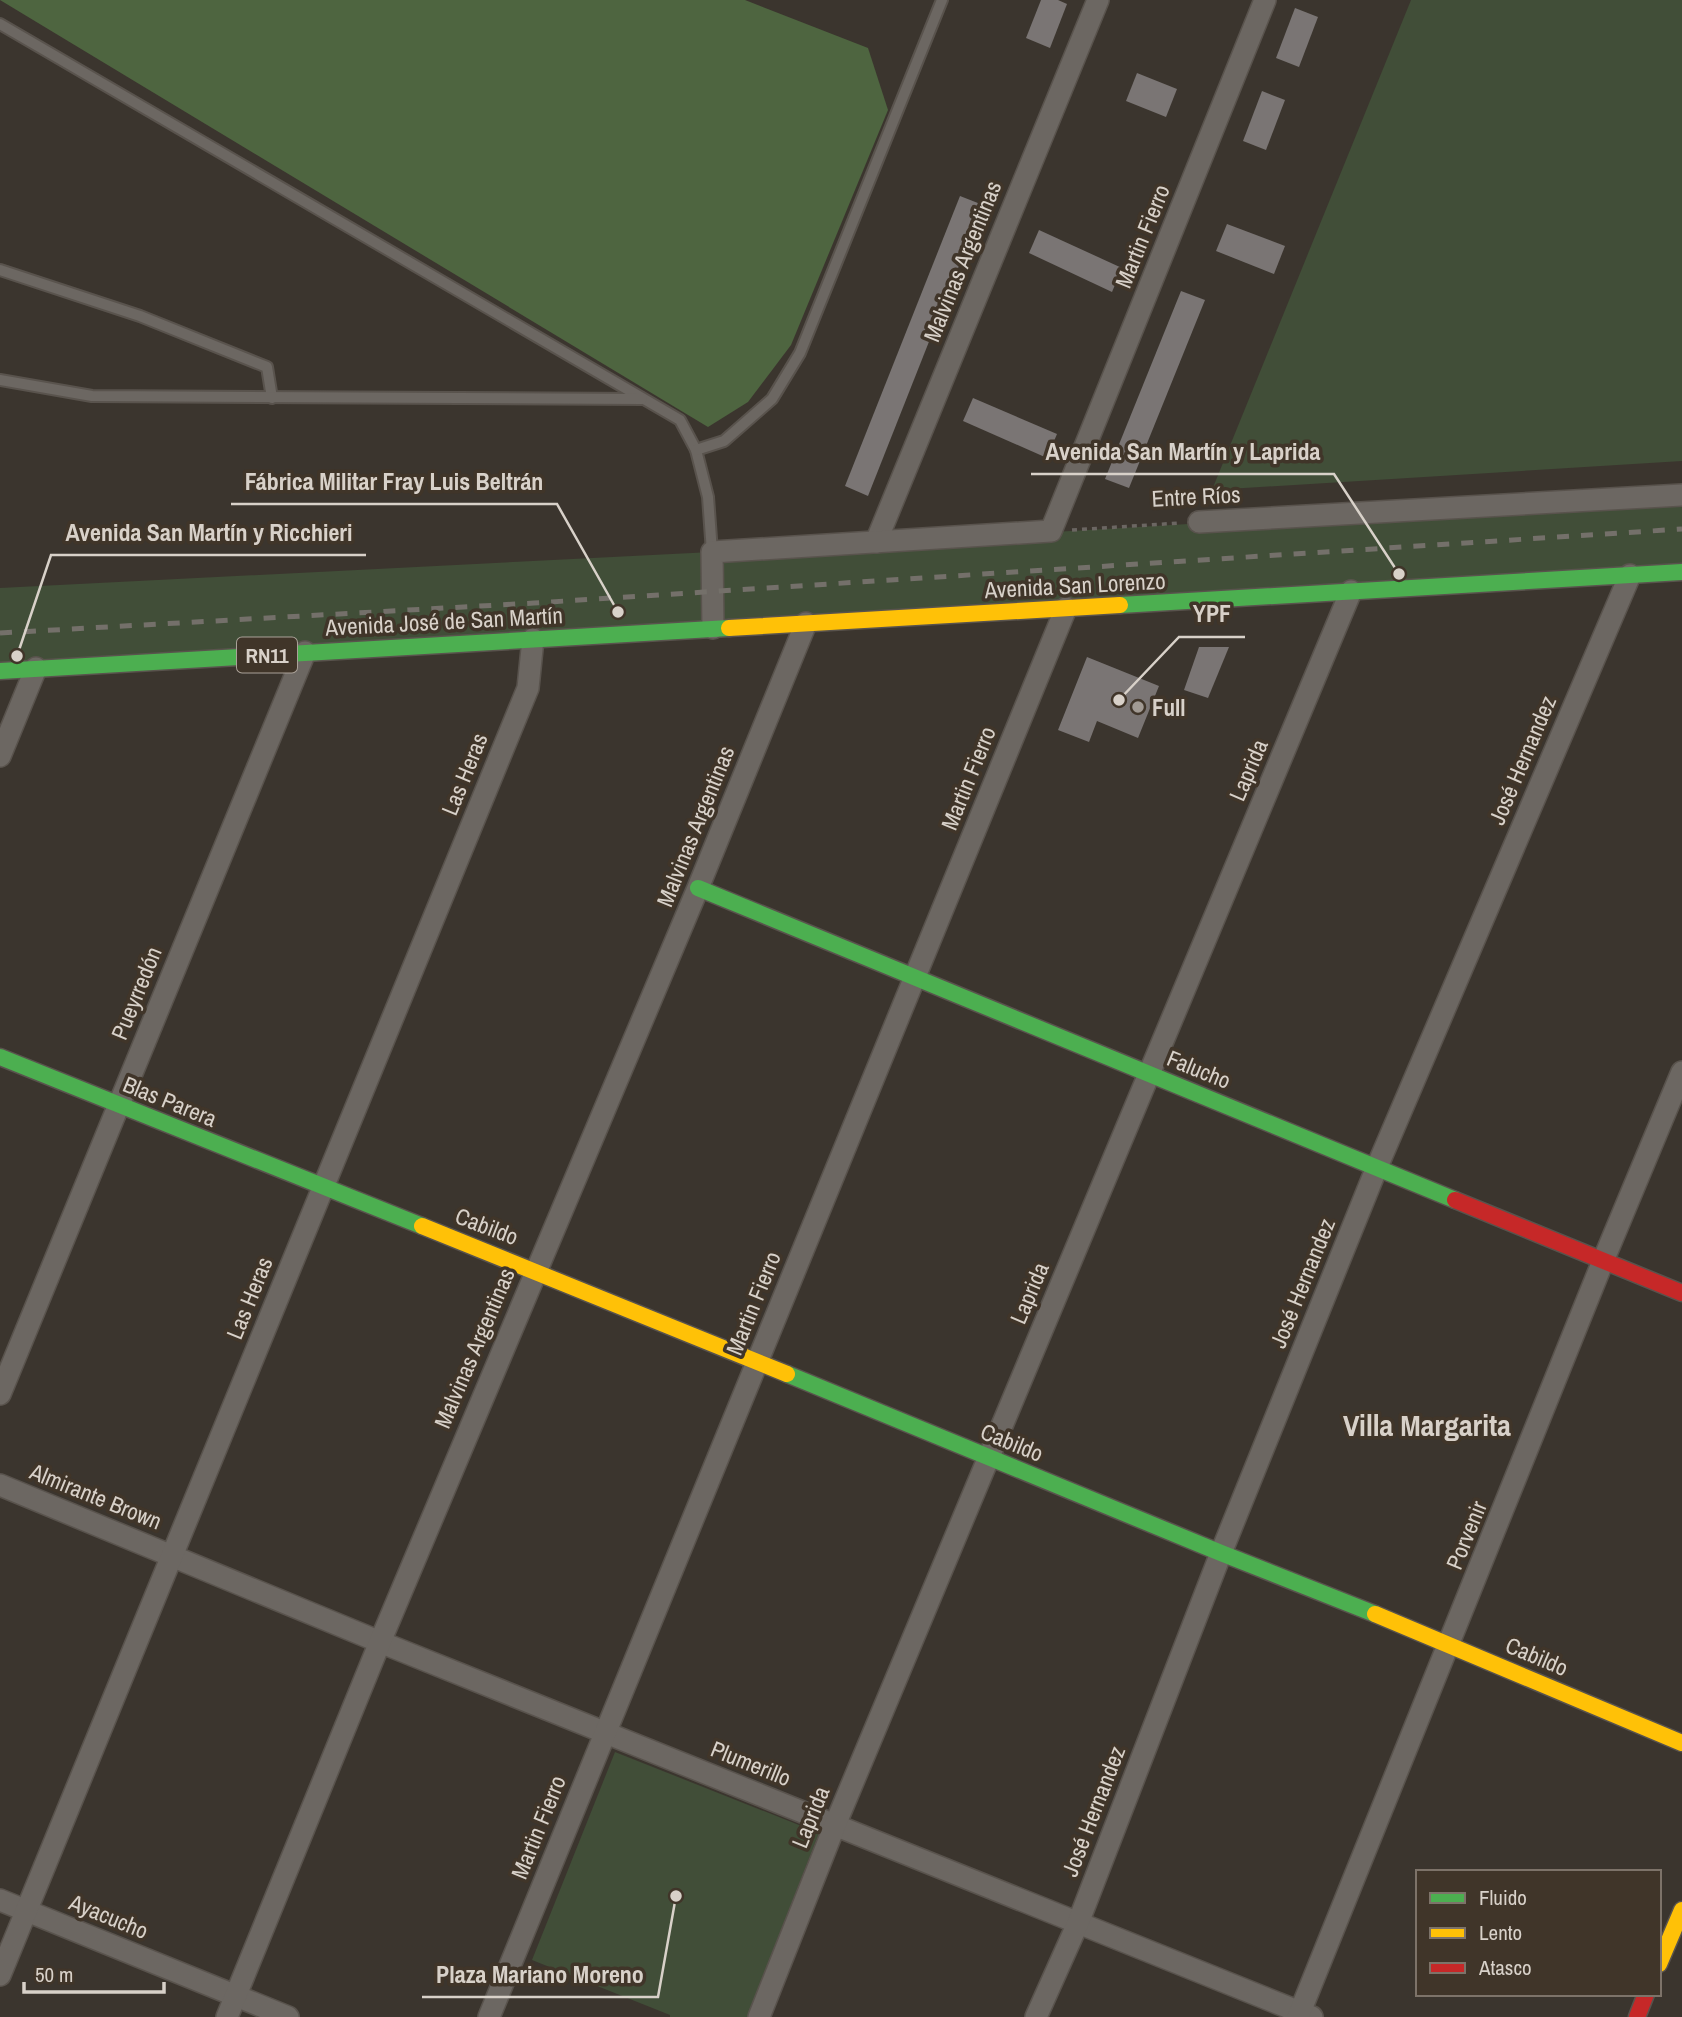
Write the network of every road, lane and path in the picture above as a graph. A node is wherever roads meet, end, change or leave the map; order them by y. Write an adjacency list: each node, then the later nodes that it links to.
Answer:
1 (942, 0): 9 (lane)
2 (1098, 0): 13 (street, Malvinas Argentinas)
3 (1265, 0): 12 (street, Martin Fierro)
4 (0, 24): 8 (lane)
5 (0, 270): 7 (lane)
6 (0, 380): 7 (lane)
7 (272, 398): 8 (lane)
8 (645, 399): 9 (lane)
9 (696, 450): 14 (lane)
10 (1682, 495): 11 (street, Entre Ríos)
11 (1199, 522): 12 (path, Entre Ríos)
12 (1051, 531): 13 (street)
13 (876, 542): 14 (street)
14 (712, 552): 20 (street)
15 (1682, 572): 16 (street, Avenida San Lorenzo / RN11)
16 (1630, 575): 17 (street, Avenida San Lorenzo / RN11); 32 (street, José Hernandez)
17 (1351, 591): 18 (street, Avenida San Lorenzo / RN11); 30 (street, Laprida)
18 (1066, 608): 19 (street, Avenida San Lorenzo / RN11); 27 (street, Martin Fierro)
19 (806, 623): 20 (street, Avenida José de San Martín / RN11); 26 (street, Malvinas Argentinas)
20 (713, 628): 21 (street, Avenida José de San Martín / RN11)
21 (533, 639): 22 (street, Avenida José de San Martín / RN11); 33 (street, Las Heras)
22 (305, 652): 23 (street, Avenida José de San Martín / RN11); 31 (street, Pueyrredón)
23 (36, 668): 24 (street, Avenida José de San Martín / RN11); 25 (street)
24 (0, 671)
25 (0, 755)
26 (698, 888): 27 (street, Falucho); 35 (street, Malvinas Argentinas)
27 (915, 977): 30 (street, Falucho); 37 (street, Martin Fierro)
28 (0, 1057): 31 (street, Blas Parera)
29 (1682, 1072): 34 (street, Porvenir)
30 (1149, 1074): 32 (street, Falucho); 39 (street, Laprida)
31 (118, 1105): 33 (street, Blas Parera); 38 (street, Pueyrredón)
32 (1377, 1167): 34 (street, Falucho); 41 (street, José Hernandez)
33 (323, 1187): 35 (street, Cabildo); 42 (street, Las Heras)
34 (1603, 1261): 36 (street, Falucho); 44 (street, Porvenir)
35 (535, 1270): 37 (street, Cabildo); 43 (street, Malvinas Argentinas)
36 (1682, 1293)
37 (757, 1362): 39 (street, Cabildo); 45 (street, Martin Fierro)
38 (0, 1394)
39 (989, 1457): 41 (street, Cabildo); 47 (street, Laprida)
40 (0, 1485): 42 (street, Almirante Brown)
41 (1221, 1553): 44 (street, Cabildo); 51 (street, José Hernandez)
42 (172, 1556): 43 (street, Plumerillo); 49 (street, Las Heras)
43 (380, 1642): 45 (street, Plumerillo); 54 (street, Malvinas Argentinas)
44 (1451, 1644): 46 (street, Cabildo); 56 (street, Porvenir)
45 (606, 1733): 47 (street, Plumerillo); 59 (street, Martin Fierro)
46 (1682, 1743)
47 (835, 1825): 51 (street, Plumerillo); 60 (street, Laprida)
48 (0, 1899): 49 (street, Ayacucho)
49 (26, 1910): 53 (street, Las Heras); 54 (street, Ayacucho)
50 (1682, 1910): 52 (street)
51 (1078, 1923): 56 (street, Plumerillo); 61 (street, José Hernandez)
52 (1661, 1959)
53 (0, 1975)
54 (236, 1995): 57 (street, Malvinas Argentinas); 58 (street, Ayacucho)
55 (1645, 1996): 62 (street)
56 (1304, 2015)
57 (227, 2017)
58 (288, 2017)
59 (489, 2017)
60 (759, 2017)
61 (1036, 2017)
62 (1637, 2017)

